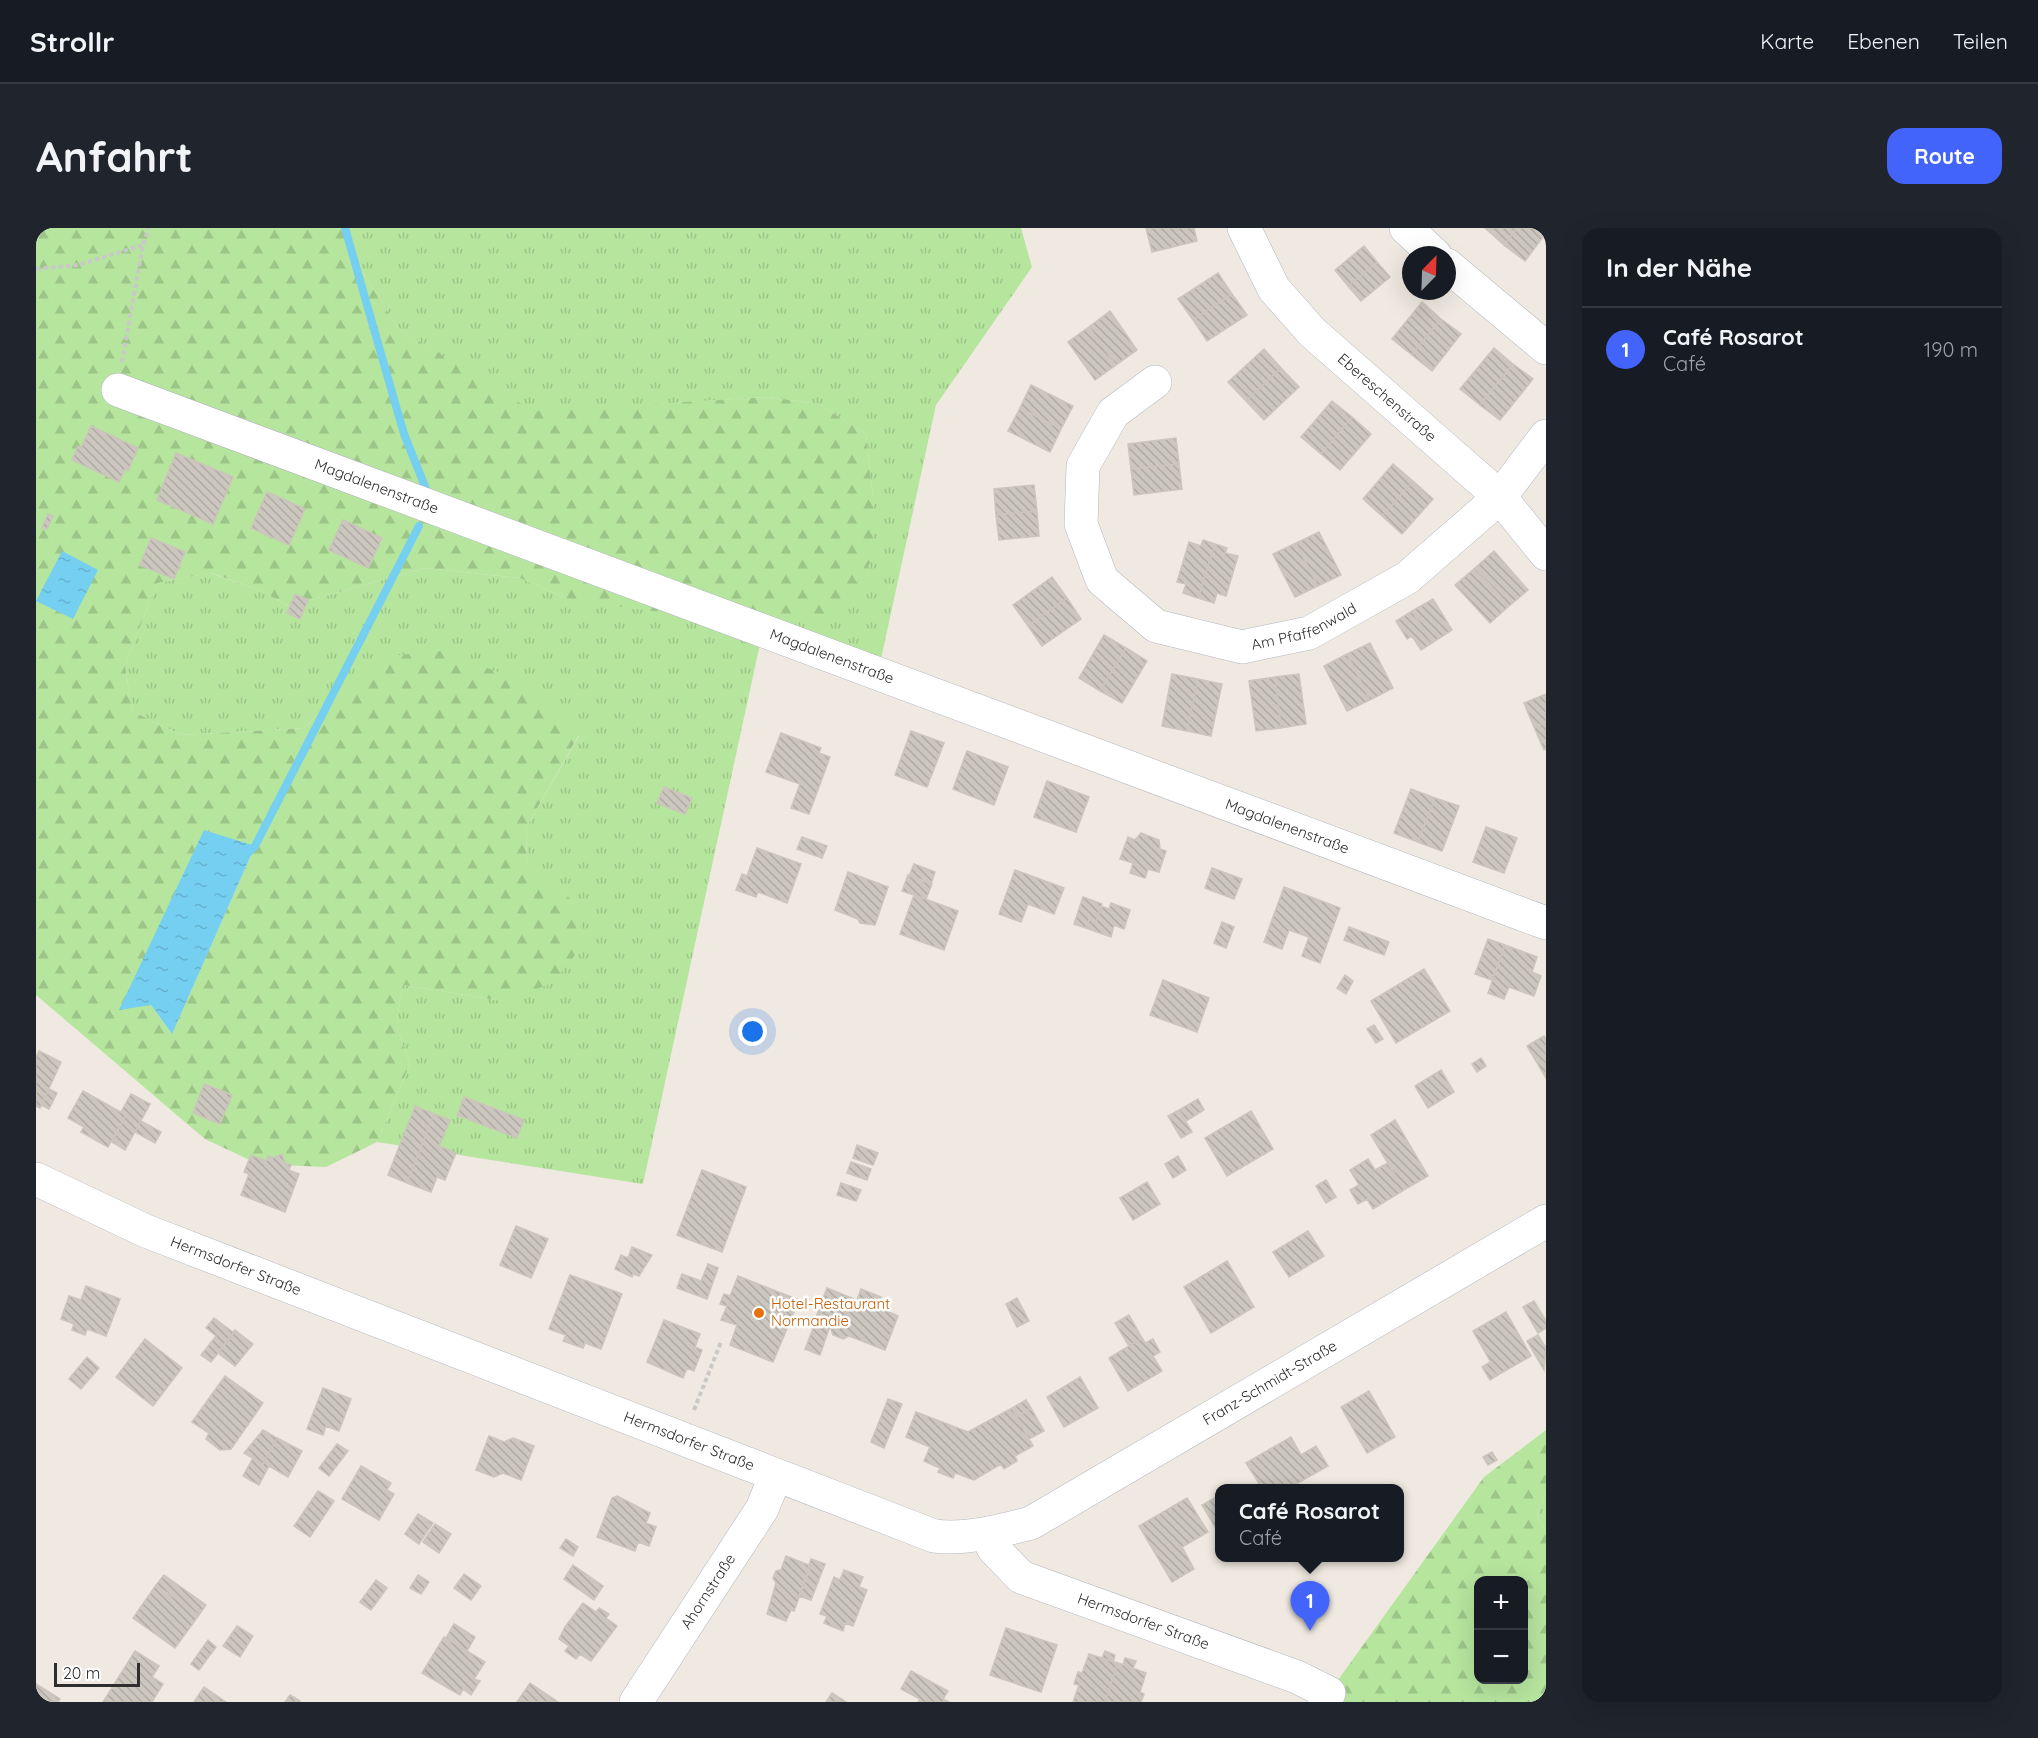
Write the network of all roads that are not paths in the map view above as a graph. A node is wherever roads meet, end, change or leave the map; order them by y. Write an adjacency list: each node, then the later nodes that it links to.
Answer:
1 (1244, 228): 9 (street, Ebereschenstraße)
2 (1406, 228): 3 (street)
3 (1425, 246)
4 (1456, 273): 5 (street)
5 (1546, 348)
6 (1155, 382): 9 (street, Am Pfaffenwald)
7 (117, 390): 11 (street, Magdalenenstraße)
8 (1546, 436): 9 (street, Am Pfaffenwald)
9 (1500, 497): 10 (street, Ebereschenstraße)
10 (1546, 554)
11 (1546, 923)
12 (36, 1179): 14 (street, Hermsdorfer Straße)
13 (1546, 1221): 15 (street, Franz-Schmidt-Straße)
14 (775, 1477): 15 (street, Hermsdorfer Straße); 17 (street, Ahornstraße)
15 (989, 1533): 16 (street, Hermsdorfer Straße)
16 (1327, 1698)
17 (636, 1702)

